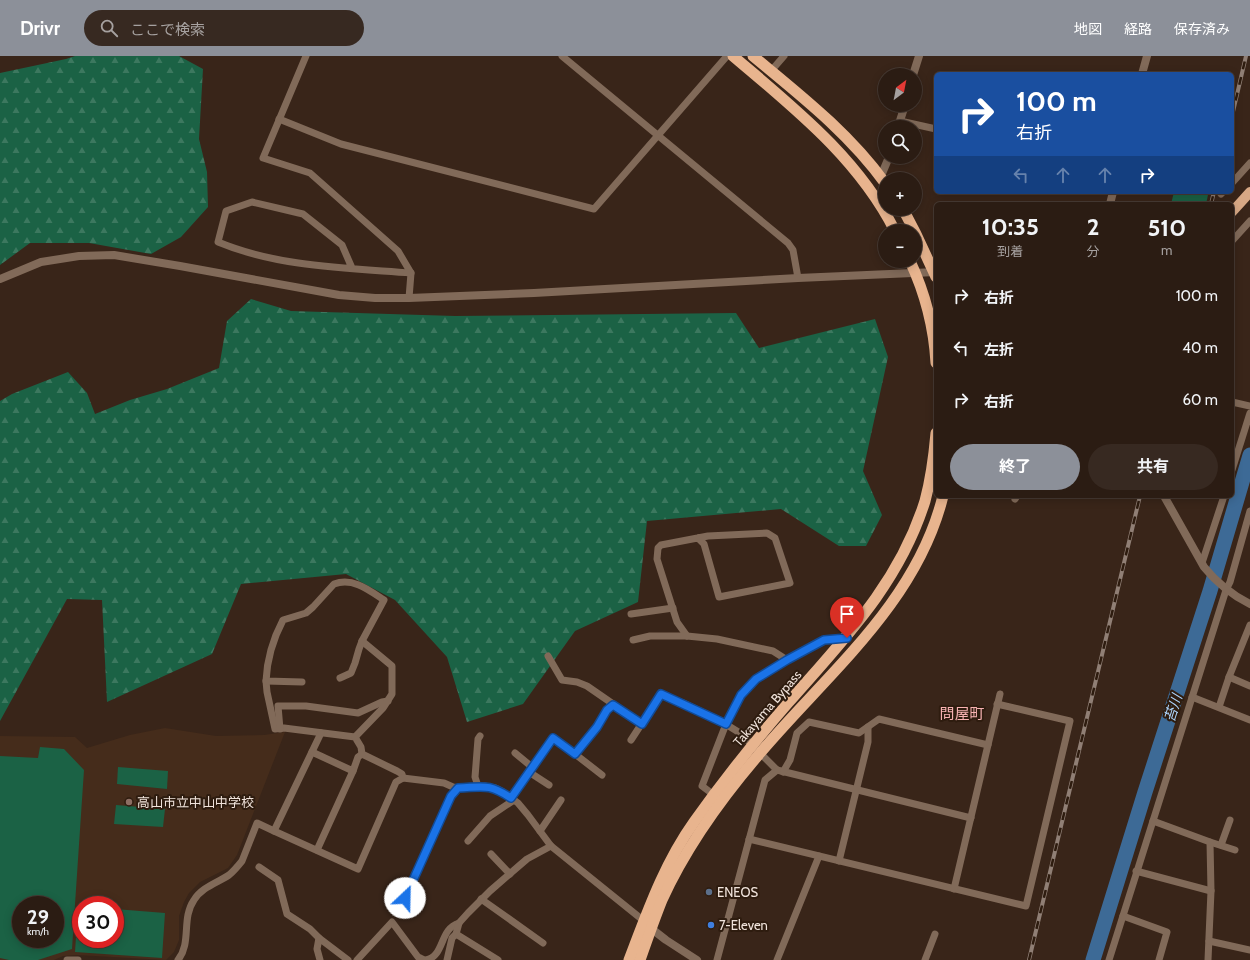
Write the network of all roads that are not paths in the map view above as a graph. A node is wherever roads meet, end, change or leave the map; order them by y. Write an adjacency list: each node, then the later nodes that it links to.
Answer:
1 (306, 56): 12 (street)
2 (562, 56): 15 (street)
3 (727, 56): 15 (street)
4 (733, 56): 23 (highway)
5 (753, 56): 10 (highway)
6 (784, 56): 10 (street)
7 (919, 56): 9 (street)
8 (1147, 56): 11 (street)
9 (915, 68)
10 (771, 71): 17 (highway)
11 (1143, 72)
12 (279, 119): 15 (street); 28 (street)
13 (922, 127): 14 (street)
14 (934, 129)
15 (658, 137): 31 (street)
16 (1250, 163): 18 (street)
17 (878, 174)
18 (1234, 181)
19 (1250, 192): 20 (main road)
20 (1234, 210)
21 (907, 216): 27 (highway)
22 (1250, 221): 24 (street)
23 (892, 224)
24 (1234, 239)
25 (352, 268): 25 (street); 28 (street)
26 (914, 268): 29 (highway)
27 (934, 272)
28 (411, 273): 33 (street)
29 (916, 273): 30 (street); 31 (street); 34 (highway)
30 (934, 274)
31 (798, 278): 33 (street)
32 (0, 279): 33 (street)
33 (409, 298)
34 (934, 345)
35 (1234, 402): 36 (street)
36 (1250, 406)
37 (1250, 413): 39 (street)
38 (934, 463): 40 (highway, Takayama Bypass)
39 (1234, 464)
40 (933, 478): 53 (highway, Takayama Bypass)
41 (943, 498): 79 (highway, Takayama Bypass)
42 (1165, 498): 46 (street)
43 (1223, 498): 46 (street)
44 (1250, 511): 47 (street)
45 (698, 538): 45 (street); 49 (street)
46 (1203, 565): 47 (street)
47 (1225, 588): 48 (street); 64 (street)
48 (1250, 604)
49 (673, 608): 50 (street); 52 (street)
50 (631, 614)
51 (1250, 625): 58 (street)
52 (687, 636): 54 (street); 57 (street)
53 (847, 638): 57 (street); 79 (highway, Takayama Bypass)
54 (633, 640)
55 (362, 641): 59 (street); 60 (street); 65 (street)
56 (548, 656): 67 (street)
57 (787, 660): 71 (street)
58 (1229, 677): 62 (street); 68 (street)
59 (340, 678)
60 (266, 681): 61 (street); 73 (street)
61 (302, 682)
62 (1250, 686)
63 (1000, 694): 66 (street)
64 (1192, 697): 68 (street); 98 (street)
65 (388, 701): 73 (street); 76 (street)
66 (997, 704): 78 (street); 114 (street)
67 (613, 705): 70 (street); 83 (street)
68 (1219, 708): 69 (street)
69 (1250, 720)
70 (642, 724): 71 (street); 77 (street)
71 (726, 724): 79 (street); 93 (street)
72 (868, 727): 78 (street); 86 (street); 92 (street)
73 (280, 729): 74 (street)
74 (321, 733): 76 (street); 80 (street)
75 (480, 736): 90 (street)
76 (355, 737): 82 (street)
77 (631, 740)
78 (988, 745): 96 (street)
79 (756, 749): 86 (street); 93 (highway, Takayama Bypass); 120 (highway, Takayama Bypass)
80 (312, 752): 85 (street); 99 (street)
81 (515, 753): 84 (street)
82 (362, 754): 85 (street); 88 (street)
83 (575, 754): 84 (street); 87 (street)
84 (530, 769): 89 (street); 94 (street)
85 (352, 771): 106 (street)
86 (780, 771): 92 (street); 101 (street)
87 (602, 776)
88 (403, 778): 91 (street); 106 (street)
89 (549, 785)
90 (478, 786): 91 (street); 94 (street)
91 (458, 788): 116 (street)
92 (856, 790): 96 (street); 110 (street)
93 (714, 795): 120 (highway, Takayama Bypass)
94 (512, 799): 100 (street); 102 (street)
95 (561, 800): 100 (street)
96 (971, 818): 114 (street)
97 (1230, 820): 104 (street)
98 (1153, 821): 103 (street); 112 (street)
99 (274, 831): 106 (street); 129 (street)
100 (540, 831): 105 (street)
101 (749, 839): 109 (street); 139 (street)
102 (468, 841)
103 (1210, 842): 104 (street); 115 (street)
104 (1221, 845): 107 (street)
105 (551, 846): 113 (street); 120 (street)
106 (317, 850)
107 (1235, 850)
108 (491, 854): 113 (street)
109 (819, 856): 110 (street); 140 (street)
110 (839, 861): 114 (street)
111 (259, 867): 123 (street)
112 (1136, 870): 115 (street); 118 (street)
113 (510, 874): 117 (street)
114 (954, 889)
115 (1211, 891): 124 (street)
116 (405, 898)
117 (481, 899): 119 (street); 125 (street)
118 (1123, 916): 142 (street); 143 (street)
119 (459, 923): 121 (street); 133 (street)
120 (648, 925): 136 (highway, Takayama Bypass); 137 (highway, Takayama Bypass); 138 (street)
121 (456, 934): 134 (street); 135 (street)
122 (935, 934): 141 (street)
123 (320, 938): 130 (street); 131 (street)
124 (1209, 941): 126 (street); 144 (street)
125 (543, 943)
126 (1250, 950)
127 (67, 960): 128 (street)
128 (78, 960)
129 (178, 960)
130 (320, 960)
131 (348, 960)
132 (357, 960): 133 (street)
133 (425, 960)
134 (447, 960)
135 (498, 960)
136 (629, 960)
137 (640, 960)
138 (696, 960)
139 (717, 960)
140 (778, 960)
141 (925, 960)
142 (1108, 960)
143 (1159, 960)
144 (1208, 960)

